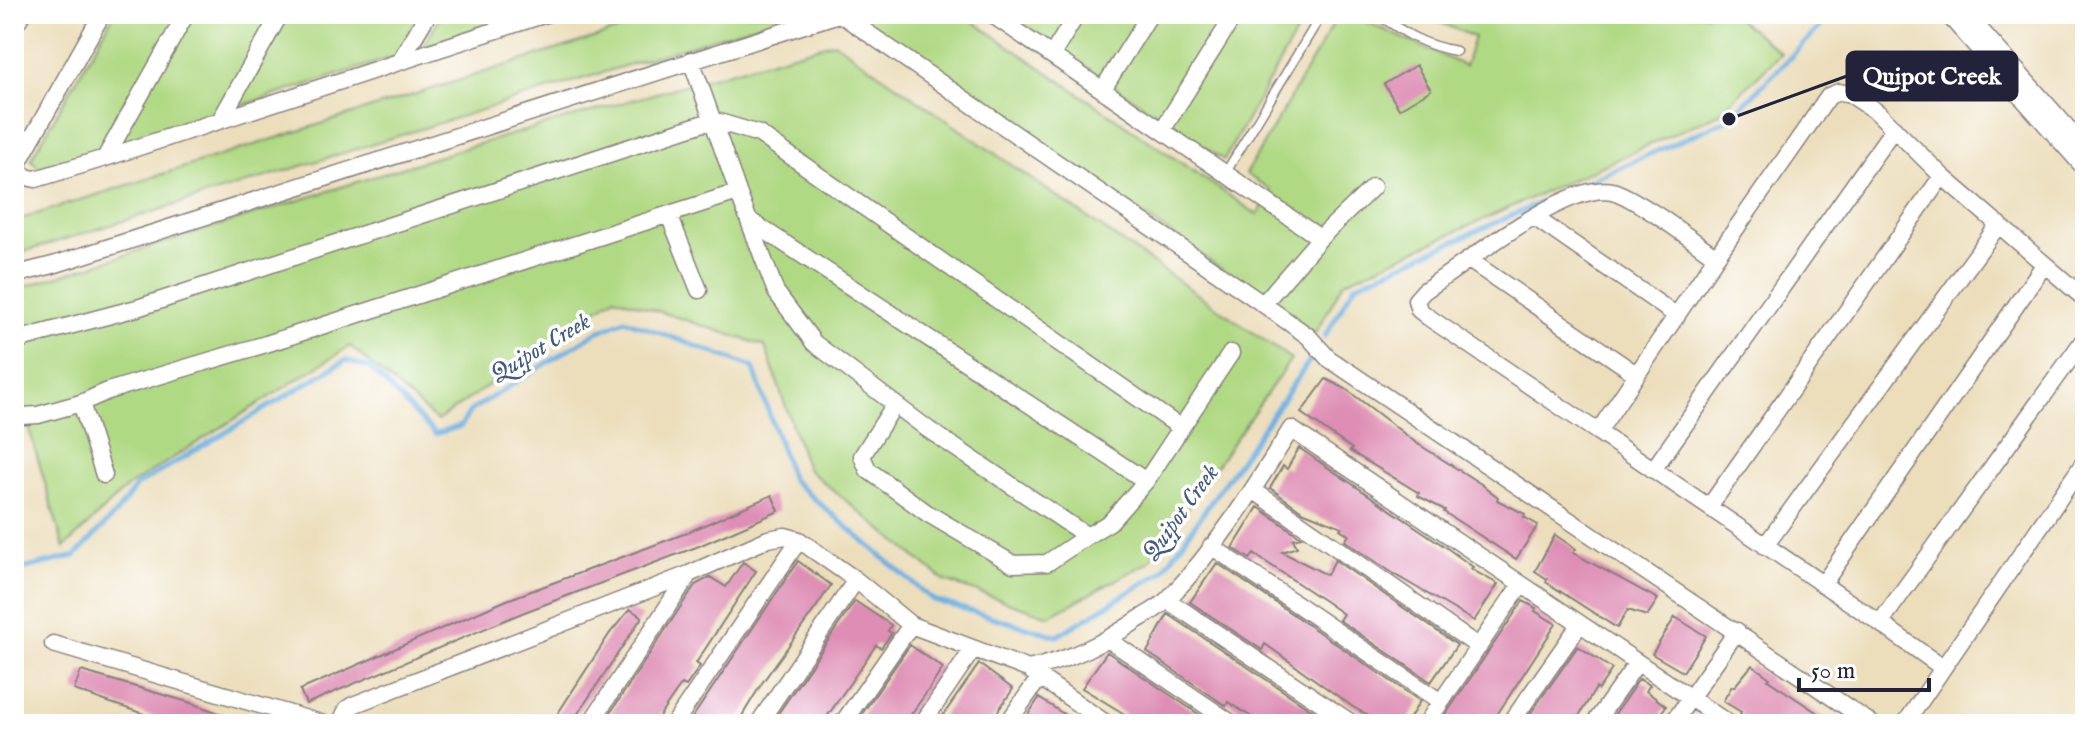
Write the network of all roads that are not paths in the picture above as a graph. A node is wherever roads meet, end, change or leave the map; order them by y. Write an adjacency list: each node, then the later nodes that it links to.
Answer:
1 (22, 14): 17 (street)
2 (102, 14): 28 (street)
3 (186, 14): 28 (street)
4 (280, 14): 23 (street)
5 (428, 14): 20 (street)
6 (546, 14): 16 (street)
7 (840, 14): 21 (street); 45 (street)
8 (993, 14): 19 (street)
9 (1077, 14): 19 (street)
10 (1150, 14): 22 (street)
11 (1235, 14): 26 (street)
12 (1322, 14): 30 (lane)
13 (1377, 14): 18 (lane)
14 (1957, 14): 29 (highway)
15 (1974, 14): 27 (highway)
16 (506, 21): 20 (street)
17 (14, 27)
18 (1456, 51)
19 (1052, 55): 22 (street)
20 (401, 59): 23 (street)
21 (691, 60): 24 (street); 42 (street)
22 (1103, 89): 26 (street)
23 (221, 119): 28 (street)
24 (713, 120): 33 (street); 48 (street); 54 (street)
25 (1894, 128): 31 (street); 39 (street); 57 (street)
26 (1163, 129): 30 (street)
27 (2085, 139)
28 (105, 158)
29 (2085, 158)
30 (1226, 172): 38 (street)
31 (1942, 176): 37 (street); 61 (street)
32 (1373, 187): 38 (street)
33 (738, 192): 34 (street); 36 (street)
34 (669, 215): 43 (street); 51 (street)
35 (1534, 217): 39 (street); 40 (street); 46 (street)
36 (749, 220): 52 (street); 59 (street)
37 (1999, 224): 41 (street); 65 (street)
38 (1320, 238): 45 (street)
39 (1716, 257): 46 (street)
40 (1469, 260): 50 (street); 55 (street)
41 (2044, 265): 44 (street); 69 (street)
42 (14, 275)
43 (699, 290)
44 (2085, 299)
45 (1263, 304): 74 (street)
46 (1677, 316): 50 (street)
47 (2085, 338): 71 (street)
48 (14, 347)
49 (1231, 353): 54 (street)
50 (1636, 374): 55 (street)
51 (81, 403): 53 (street); 58 (street)
52 (895, 404): 62 (street); 62 (street)
53 (14, 409)
54 (1181, 428): 59 (street)
55 (1598, 432): 57 (street)
56 (2085, 461): 80 (street)
57 (1653, 470): 61 (street)
58 (104, 475)
59 (1146, 481): 62 (street)
60 (1253, 490): 64 (street); 68 (street); 77 (street)
61 (1709, 507): 65 (street)
62 (1087, 536)
63 (799, 540): 66 (street); 67 (street); 88 (street)
64 (1211, 546): 70 (street); 83 (street)
65 (1765, 546): 69 (street)
66 (689, 574): 86 (street); 87 (street)
67 (856, 580): 73 (street); 89 (street)
68 (1521, 584): 72 (street); 77 (street)
69 (1823, 584): 71 (street)
70 (1167, 600): 75 (street); 94 (street)
71 (1880, 623): 80 (street)
72 (1580, 624): 79 (street); 96 (street)
73 (911, 625): 78 (street); 90 (street)
74 (1737, 631): 82 (street); 100 (street)
75 (1109, 640): 81 (street); 93 (street)
76 (53, 644): 85 (street)
77 (1479, 647): 83 (street)
78 (973, 649): 81 (street); 91 (street)
79 (1637, 663): 82 (street); 97 (street)
80 (1943, 668): 101 (street)
81 (1034, 673): 84 (street); 92 (street)
82 (1690, 697): 98 (street); 99 (street)
83 (1441, 702): 95 (street)
84 (1098, 722)
85 (324, 724)
86 (336, 724)
87 (590, 724)
88 (674, 724)
89 (758, 724)
90 (842, 724)
91 (922, 724)
92 (1007, 724)
93 (1233, 724)
94 (1353, 724)
95 (1426, 724)
96 (1510, 724)
97 (1594, 724)
98 (1672, 724)
99 (1729, 724)
100 (1872, 724)
101 (1905, 724)

